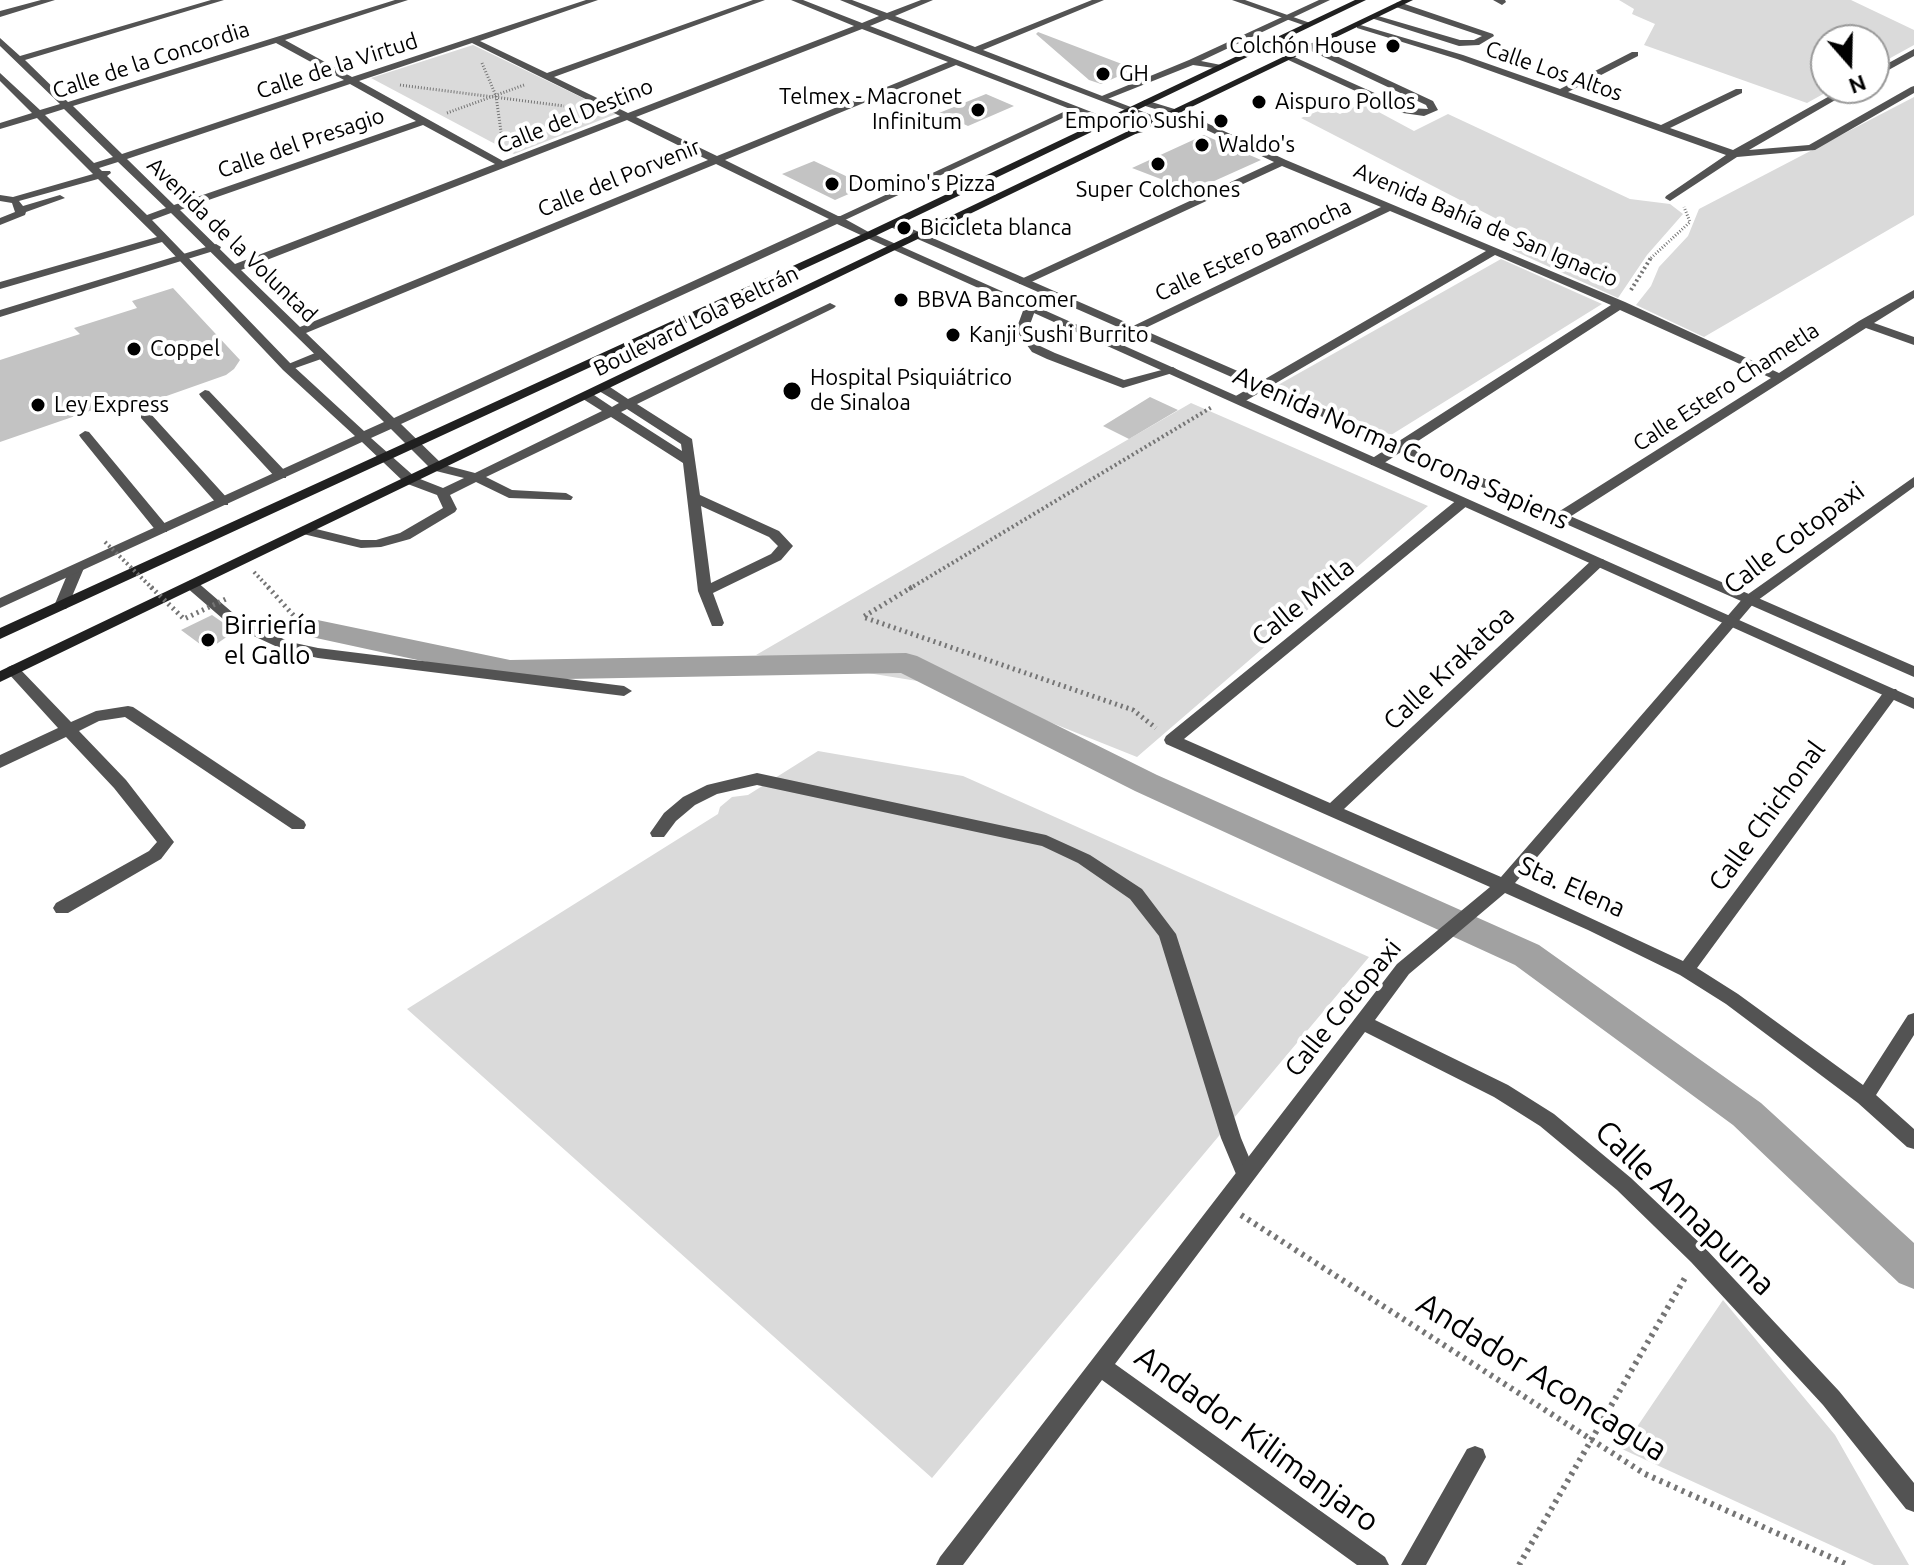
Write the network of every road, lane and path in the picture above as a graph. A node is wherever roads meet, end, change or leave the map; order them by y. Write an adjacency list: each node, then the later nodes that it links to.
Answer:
1 (51, 0): 15 (street)
2 (220, 0): 30 (street)
3 (404, 0): 13 (street, Calle de la Concordia)
4 (594, 0): 23 (street, Calle de la Virtud)
5 (761, 0): 37 (street)
6 (795, 0): 20 (street)
7 (844, 0): 16 (street)
8 (929, 0): 16 (street, Calle del Destino)
9 (1100, 0): 26 (street)
10 (1236, 0): 17 (street)
11 (1326, 0): 17 (street)
12 (1362, 0): 19 (main road, Boulevard Lola Beltrán)
13 (387, 2): 22 (street, Calle de la Concordia)
14 (1404, 3): 18 (main road, Boulevard Lola Beltrán); 18 (street)
15 (0, 14)
16 (886, 16): 20 (street, Calle del Destino); 26 (street)
17 (1288, 17): 19 (street); 32 (street)
18 (1375, 18): 21 (main road, Boulevard Lola Beltrán)
19 (1309, 24): 34 (main road, Boulevard Lola Beltrán)
20 (862, 26): 31 (street); 54 (street, Calle del Destino)
21 (1360, 26): 25 (main road, Boulevard Lola Beltrán); 43 (street, Calle Los Altos)
22 (276, 39): 38 (street); 48 (street, Calle de la Concordia)
23 (472, 40): 37 (street, Avenida Norma Corona Sapiens); 38 (street, Calle de la Virtud); 44 (path)
24 (0, 41): 30 (street, Avenida de la Voluntad)
25 (1312, 48): 29 (main road, Boulevard Lola Beltrán); 29 (street)
26 (974, 50): 35 (street)
27 (1914, 52): 33 (street)
28 (1635, 54): 43 (street)
29 (1289, 58): 52 (main road, Boulevard Lola Beltrán)
30 (18, 59): 48 (street, Avenida de la Voluntad)
31 (956, 62): 40 (street); 62 (street, Calle del Porvenir)
32 (1192, 62): 34 (street); 45 (street)
33 (1890, 66)
34 (1218, 67): 46 (main road, Boulevard Lola Beltrán)
35 (1040, 74): 40 (street); 45 (street)
36 (0, 76): 53 (street, Avenida de la Voluntad)
37 (547, 76): 44 (path); 54 (street, Avenida Norma Corona Sapiens)
38 (351, 80): 55 (street); 63 (street, Calle de la Virtud)
39 (394, 85): 44 (path)
40 (1015, 85): 50 (street)
41 (1914, 89): 61 (street)
42 (1739, 91): 59 (street)
43 (1561, 92): 59 (street, Calle Los Altos)
44 (496, 96): 49 (path); 55 (path); 65 (path)
45 (1102, 98): 51 (street)
46 (1145, 103): 51 (main road, Boulevard Lola Beltrán); 52 (street, Avenida Bahía de San Ignacio)
47 (1823, 104): 61 (street)
48 (64, 106): 53 (street, Calle de la Concordia); 63 (street, Avenida de la Voluntad)
49 (570, 107)
50 (1077, 109): 57 (street); 74 (street)
51 (1133, 110): 56 (street); 57 (main road, Boulevard Lola Beltrán)
52 (1178, 113): 56 (main road, Boulevard Lola Beltrán); 64 (street, Avenida Bahía de San Ignacio)
53 (38, 114): 58 (street, Calle de la Concordia); 66 (street, Avenida de la Voluntad)
54 (630, 116): 62 (street, Avenida Norma Corona Sapiens); 65 (street, Calle del Destino)
55 (424, 121): 65 (street); 72 (street, Calle del Presagio)
56 (1162, 121): 60 (main road, Boulevard Lola Beltrán)
57 (1110, 122): 60 (street); 77 (main road, Boulevard Lola Beltrán)
58 (0, 126)
59 (1663, 128): 61 (street, Calle Los Altos)
60 (1138, 132): 80 (main road, Boulevard Lola Beltrán)
61 (1734, 154): 69 (street)
62 (718, 159): 74 (street, Avenida Norma Corona Sapiens); 96 (street, Calle del Porvenir)
63 (124, 162): 66 (street, Calle de la Virtud); 72 (street, Avenida de la Voluntad)
64 (1282, 162): 71 (street, Avenida Bahía de San Ignacio); 87 (street)
65 (505, 166): 86 (street, Calle del Destino)
66 (99, 175): 67 (street, Calle de la Virtud); 75 (street, Avenida de la Voluntad)
67 (67, 191): 70 (street); 73 (street)
68 (0, 198): 70 (street)
69 (1670, 198): 90 (path)
70 (13, 200): 73 (street)
71 (1391, 206): 84 (street, Avenida Bahía de San Ignacio); 95 (street, Calle Estero Bamocha)
72 (175, 209): 75 (street, Calle del Presagio); 82 (street, Avenida de la Voluntad)
73 (22, 210): 76 (street)
74 (841, 218): 78 (street, Avenida Norma Corona Sapiens); 110 (street)
75 (145, 219): 81 (street, Avenida de la Voluntad)
76 (0, 222)
77 (892, 224): 78 (street); 79 (main road, Boulevard Lola Beltrán); 80 (street, Avenida Norma Corona Sapiens)
78 (856, 226): 79 (street, Avenida Norma Corona Sapiens)
79 (869, 235): 83 (street, Avenida Norma Corona Sapiens); 113 (main road, Boulevard Lola Beltrán)
80 (921, 237): 83 (main road, Boulevard Lola Beltrán); 87 (street, Avenida Norma Corona Sapiens)
81 (164, 238): 85 (street, Avenida de la Voluntad); 88 (street)
82 (216, 247): 85 (street); 86 (street, Avenida de la Voluntad)
83 (898, 248): 92 (street, Avenida Norma Corona Sapiens); 103 (main road, Boulevard Lola Beltrán)
84 (1493, 251): 90 (street, Avenida Bahía de San Ignacio); 102 (street)
85 (183, 258): 93 (street); 99 (street, Avenida de la Voluntad)
86 (236, 268): 96 (street, Avenida de la Voluntad)
87 (1023, 282): 95 (street, Avenida Norma Corona Sapiens)
88 (0, 286)
89 (1914, 293): 94 (street, Calle Estero Chametla)
90 (1621, 304): 101 (street, Avenida Bahía de San Ignacio); 114 (street)
91 (830, 306): 107 (street)
92 (1030, 308): 100 (street, Avenida Norma Corona Sapiens); 100 (street)
93 (0, 314)
94 (1863, 323): 97 (street); 101 (street, Calle Estero Chametla)
95 (1133, 330): 102 (street, Avenida Norma Corona Sapiens)
96 (298, 332): 98 (street, Avenida de la Voluntad)
97 (1914, 341)
98 (320, 355): 99 (street); 110 (street, Avenida de la Voluntad)
99 (287, 367): 112 (street, Avenida de la Voluntad)
100 (1173, 371): 106 (street, Avenida Norma Corona Sapiens)
101 (1778, 377): 128 (street, Calle Estero Chametla)
102 (1262, 386): 106 (street); 114 (street, Avenida Norma Corona Sapiens)
103 (603, 388): 105 (main road, Boulevard Lola Beltrán); 107 (street)
104 (205, 394): 119 (street)
105 (587, 396): 108 (street); 118 (main road, Boulevard Lola Beltrán)
106 (1233, 399): 117 (street, Avenida Norma Corona Sapiens); 151 (path)
107 (629, 403): 108 (street); 116 (street)
108 (613, 411): 116 (street); 120 (street)
109 (145, 415): 126 (street)
110 (391, 425): 112 (street); 113 (street, Avenida de la Voluntad)
111 (85, 435): 129 (street)
112 (363, 438): 115 (street, Avenida de la Voluntad); 119 (street)
113 (413, 444): 115 (main road, Boulevard Lola Beltrán); 118 (street, Avenida de la Voluntad)
114 (1400, 447): 117 (street); 128 (street, Avenida Norma Corona Sapiens)
115 (385, 458): 121 (street, Avenida de la Voluntad); 140 (main road, Boulevard Lola Beltrán)
116 (690, 462): 125 (street)
117 (1376, 462): 127 (street, Avenida Norma Corona Sapiens)
118 (437, 467): 120 (street); 121 (main road, Boulevard Lola Beltrán)
119 (281, 475): 126 (street)
120 (476, 477): 123 (street); 124 (street)
121 (410, 480): 123 (street, Avenida de la Voluntad); 130 (main road, Boulevard Lola Beltrán)
122 (1914, 481): 138 (street, Calle Cotopaxi)
123 (443, 493): 130 (street)
124 (566, 497)
125 (695, 498): 136 (street); 136 (street)
126 (223, 502): 129 (street)
127 (1463, 502): 133 (street, Avenida Norma Corona Sapiens); 151 (street, Calle Mitla)
128 (1560, 517): 138 (street, Avenida Norma Corona Sapiens)
129 (162, 529): 134 (street)
130 (304, 530): 132 (main road, Boulevard Lola Beltrán)
131 (105, 542): 137 (path, bridge)
132 (242, 560): 135 (main road, Boulevard Lola Beltrán); 143 (path)
133 (1598, 562): 141 (street, Avenida Norma Corona Sapiens); 153 (street, Calle Krakatoa)
134 (77, 568): 139 (street); 140 (street)
135 (191, 584): 146 (main road, Boulevard Lola Beltrán); 147 (street)
136 (705, 591): 142 (street)
137 (228, 598)
138 (1749, 600): 141 (street, Calle Cotopaxi); 145 (street, Avenida Norma Corona Sapiens)
139 (0, 603)
140 (61, 606): 144 (main road, Boulevard Lola Beltrán)
141 (1728, 620): 148 (street, Avenida Norma Corona Sapiens); 156 (street, Calle Cotopaxi)
142 (717, 623)
143 (303, 626)
144 (0, 634)
145 (1914, 672)
146 (7, 673): 150 (street)
147 (624, 691)
148 (1891, 693): 149 (street, Avenida Norma Corona Sapiens); 158 (street, Calle Chichonal)
149 (1914, 704)
150 (69, 729): 152 (street); 154 (street); 157 (street)
151 (1172, 740): 153 (street, Sta. Elena)
152 (0, 762)
153 (1334, 809): 156 (street, Sta. Elena)
154 (298, 825)
155 (658, 833): 163 (street)
156 (1504, 885): 158 (street, Sta. Elena); 160 (street, Calle Cotopaxi)
157 (62, 908)
158 (1686, 970): 161 (street, Sta. Elena)
159 (1914, 1020): 161 (street)
160 (1362, 1022): 163 (street, Calle Cotopaxi); 165 (street, Calle Annapurna)
161 (1865, 1097): 162 (street, Sta. Elena)
162 (1914, 1141)
163 (1246, 1174): 164 (street, Calle Cotopaxi)
164 (1224, 1204): 166 (street, Calle Cotopaxi); 167 (path, Andador Aconcagua)
165 (1698, 1255): 167 (path); 169 (street, Calle Annapurna)
166 (1100, 1366): 170 (street, Calle Cotopaxi); 171 (street, Andador Kilimanjaro)
167 (1589, 1438): 173 (path); 174 (path, Andador Aconcagua)
168 (1475, 1457): 172 (street)
169 (1914, 1501)
170 (948, 1565)
171 (1377, 1565)
172 (1413, 1565)
173 (1519, 1565)
174 (1848, 1565)

